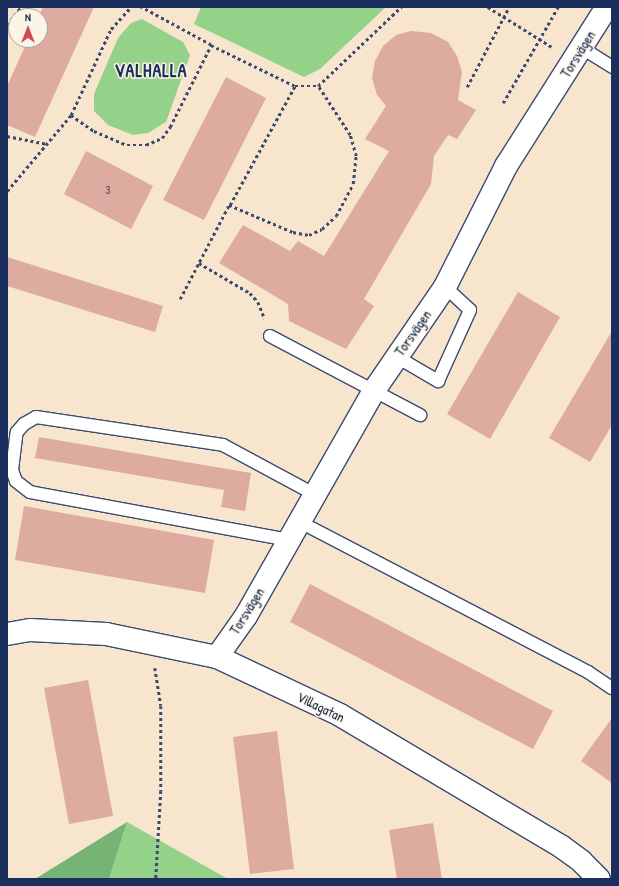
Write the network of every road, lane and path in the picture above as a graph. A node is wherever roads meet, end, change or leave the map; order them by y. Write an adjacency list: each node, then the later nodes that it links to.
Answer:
1 (21, 7): 10 (path)
2 (131, 7): 19 (path)
3 (141, 7): 12 (path)
4 (401, 7): 16 (path)
5 (488, 7): 9 (path)
6 (509, 7): 9 (path)
7 (558, 7): 11 (path)
8 (607, 7): 13 (street, Torsvägen)
9 (504, 16): 11 (path); 17 (path)
10 (7, 25)
11 (538, 38): 13 (path); 18 (path)
12 (211, 45): 15 (path); 19 (path)
13 (578, 54): 14 (lane); 25 (street, Torsvägen)
14 (612, 67)
15 (294, 86): 16 (path); 23 (path)
16 (318, 86): 23 (path)
17 (467, 87)
18 (503, 103)
19 (71, 115): 21 (path)
20 (7, 136): 21 (path)
21 (47, 144): 22 (path)
22 (7, 191)
23 (229, 205): 24 (path)
24 (199, 263): 26 (path); 27 (path)
25 (445, 287): 28 (street, Torsvägen); 28 (lane)
26 (180, 299)
27 (270, 336): 29 (lane)
28 (397, 357): 29 (street, Torsvägen)
29 (373, 392): 30 (lane); 31 (street, Torsvägen)
30 (420, 415)
31 (316, 495): 32 (street, Torsvägen); 32 (lane)
32 (295, 531): 35 (street, Torsvägen); 36 (lane)
33 (7, 634): 34 (street, Villagatan)
34 (150, 642): 35 (street, Villagatan); 37 (path)
35 (217, 657): 38 (street, Villagatan)
36 (612, 688)
37 (156, 879)
38 (599, 879)

